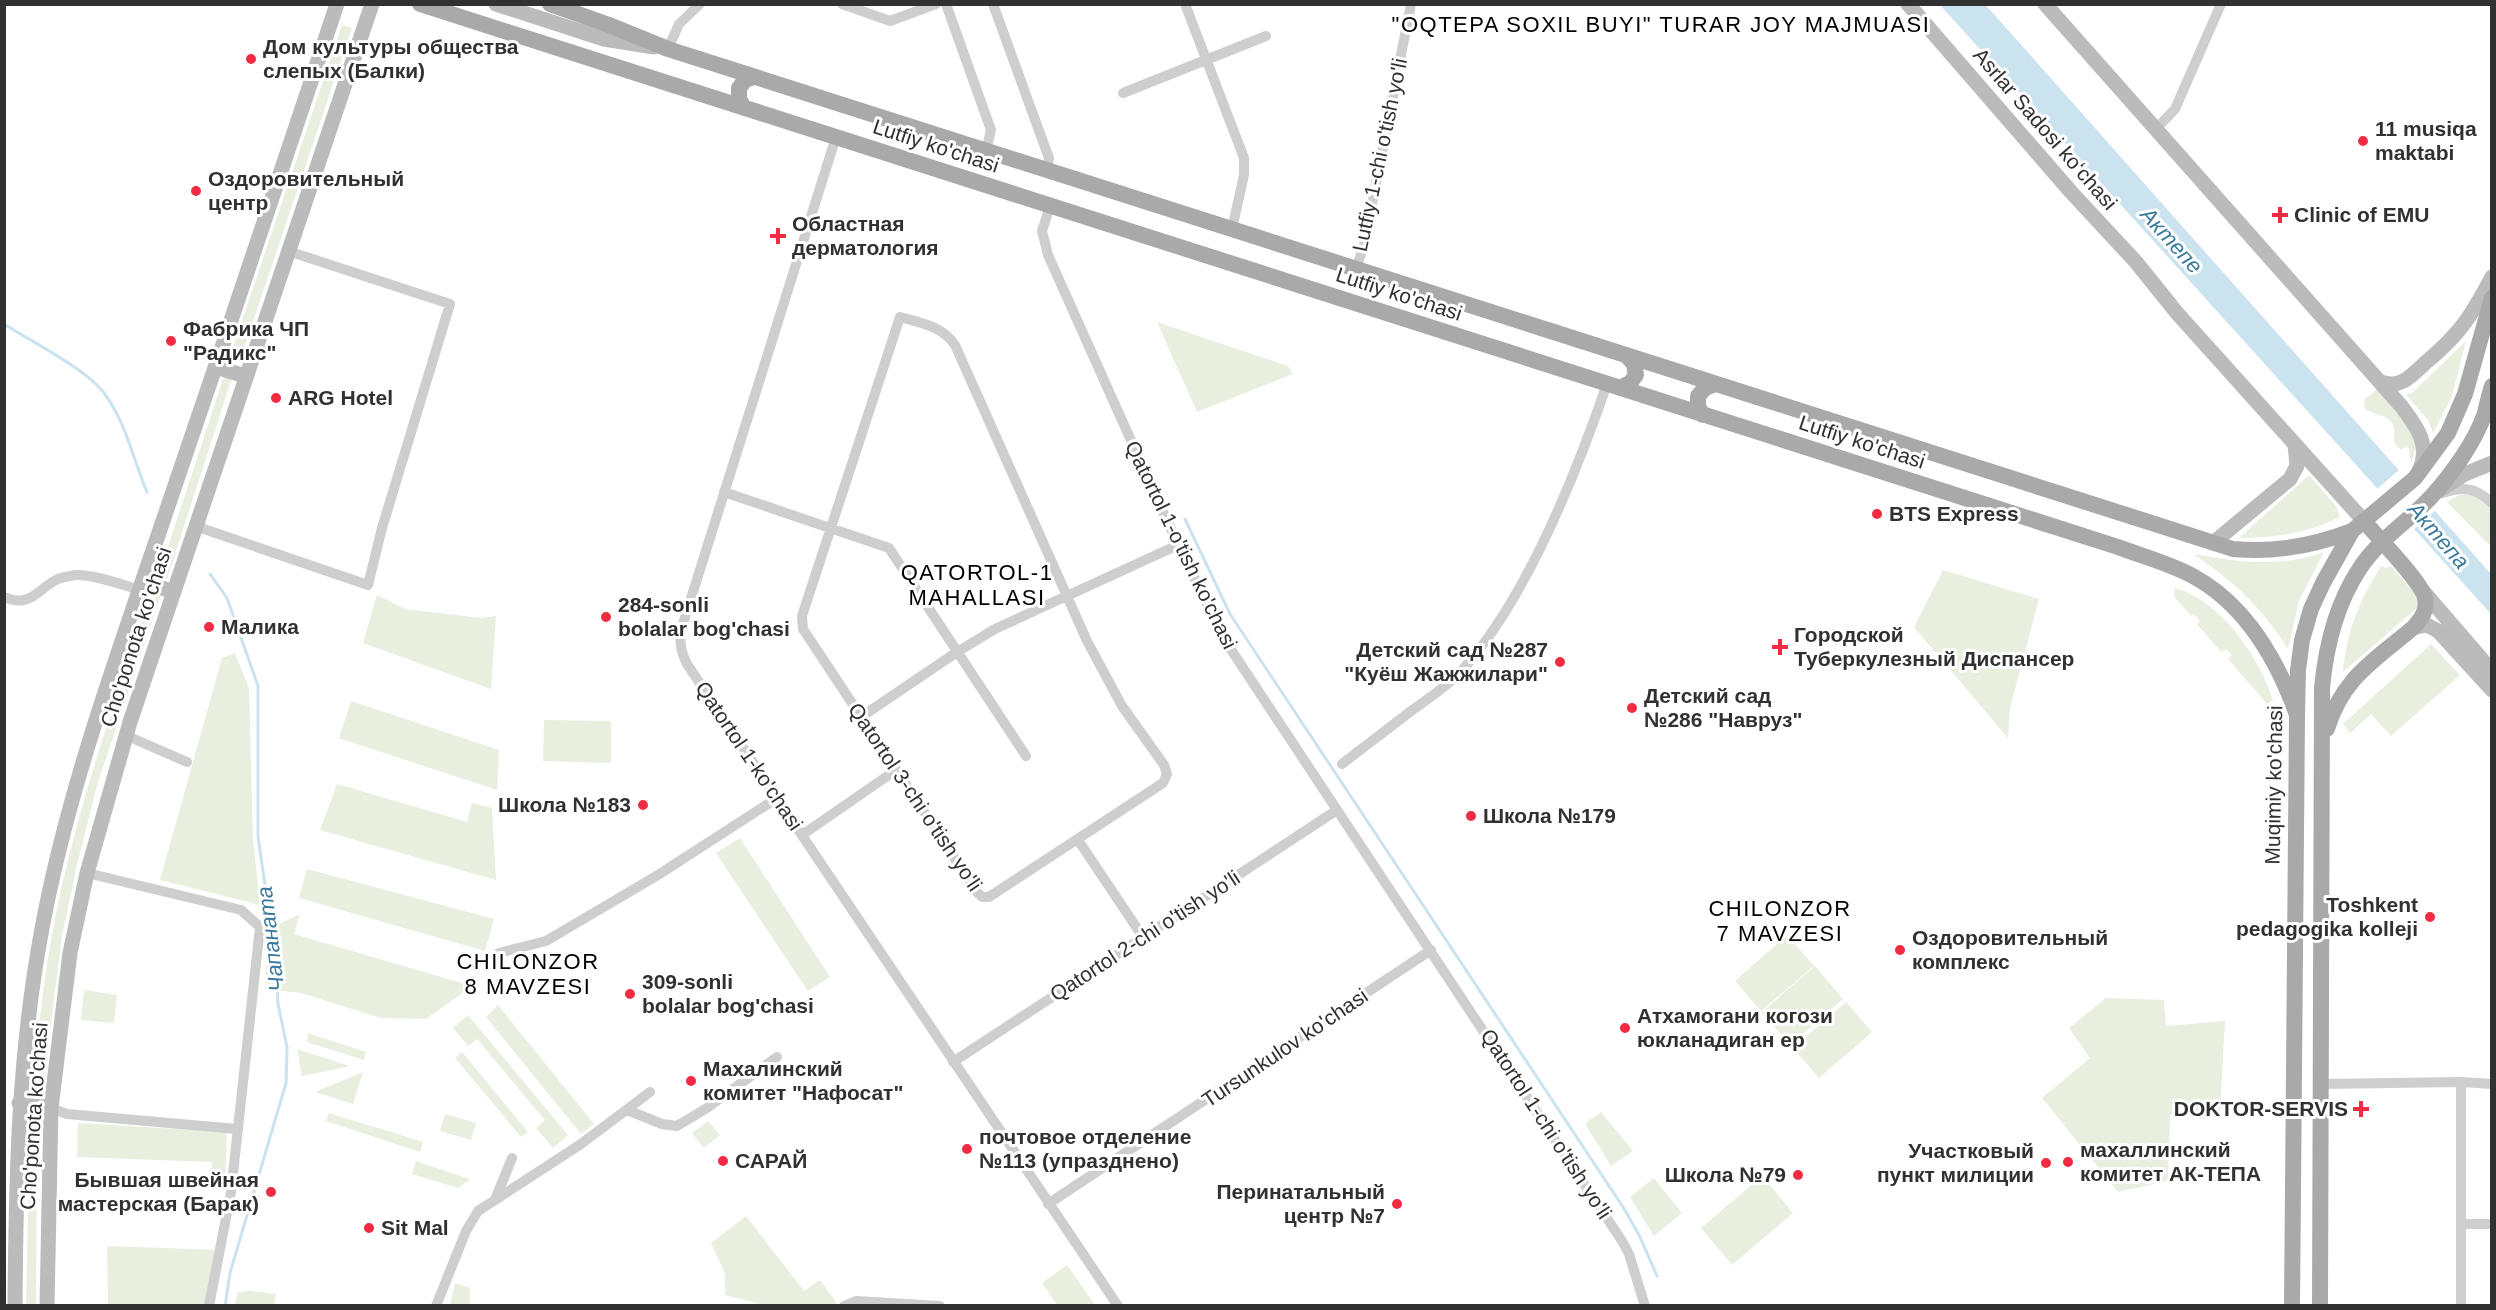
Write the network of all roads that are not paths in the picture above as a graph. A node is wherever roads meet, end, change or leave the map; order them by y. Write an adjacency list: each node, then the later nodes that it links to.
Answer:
1 (337, 4): 33 (main road, Cho'ponota ko'chasi)
2 (372, 4): 28 (main road, Cho'ponota ko'chasi)
3 (420, 4): 21 (main road, Lutfiy ko'chasi)
4 (496, 4): 17 (main road, Lutfiy ko'chasi)
5 (550, 4): 17 (main road, Lutfiy ko'chasi)
6 (700, 4): 17 (street)
7 (842, 4): 8 (street)
8 (936, 4)
9 (946, 4): 24 (street)
10 (993, 4): 25 (street)
11 (1185, 4): 18 (street)
12 (1411, 4): 29 (street, Lutfiy 1-chi o'tish yo'li)
13 (1908, 4): 42 (main road, Asrlar Sadosi ko‘chasi)
14 (2045, 4): 22 (main road)
15 (2221, 4): 22 (street)
16 (1266, 36): 18 (street)
17 (668, 50): 19 (main road, Lutfiy ko'chasi)
18 (1208, 59): 20 (street); 27 (street)
19 (754, 77): 21 (main road); 24 (main road, Lutfiy ko'chasi)
20 (1123, 93)
21 (744, 108): 23 (main road, Lutfiy ko'chasi)
22 (2156, 129): 36 (main road)
23 (836, 137): 26 (main road, Lutfiy ko'chasi); 45 (street, Qatortol 1-ko'chasi)
24 (986, 151): 25 (main road, Lutfiy ko'chasi)
25 (1047, 170): 27 (main road, Lutfiy ko'chasi)
26 (1050, 206): 38 (main road, Lutfiy ko'chasi); 53 (street, Qatortol 1-o'tish ko'chasi)
27 (1232, 230): 29 (main road, Lutfiy ko'chasi)
28 (288, 251): 34 (main road, Cho'ponota ko'chasi); 48 (street)
29 (1356, 269): 32 (main road, Lutfiy ko'chasi)
30 (2492, 277): 35 (main road)
31 (2492, 298): 44 (main road, Muqimiy ko'chasi)
32 (1627, 356): 37 (main road, Lutfiy ko'chasi); 38 (main road)
33 (216, 367): 34 (main road); 54 (main road, Cho'ponota ko'chasi)
34 (245, 376): 48 (main road, Cho'ponota ko'chasi)
35 (2406, 380): 36 (main road); 40 (main road)
36 (2381, 382): 40 (main road)
37 (1714, 384): 41 (main road); 52 (main road, Lutfiy ko'chasi)
38 (1613, 386): 41 (main road, Lutfiy ko'chasi); 69 (street)
39 (2492, 386): 46 (main road)
40 (2398, 403): 44 (main road)
41 (1703, 415): 63 (main road, Lutfiy ko'chasi)
42 (2293, 443): 49 (main road, Asrlar Sadosi ko‘chasi); 52 (main road)
43 (2492, 463): 46 (main road)
44 (2415, 478): 49 (main road, Muqimiy ko'chasi)
45 (724, 492): 50 (street); 71 (street, Qatortol 1-ko'chasi)
46 (2431, 497): 47 (street); 51 (main road)
47 (2492, 503)
48 (195, 526): 56 (main road, Cho'ponota ko'chasi)
49 (2358, 526): 51 (main road); 52 (main road, Lutfiy ko'chasi); 63 (main road, Muqimiy ko'chasi)
50 (832, 528): 57 (street, Qatortol 3-chi o'tish yo'li); 60 (street); 64 (street, Qatortol 3-chi o'tish yo'li)
51 (2381, 542): 55 (main road); 66 (main road)
52 (2213, 543)
53 (1178, 544): 57 (street); 72 (street, Qatortol 1-o'tish ko'chasi)
54 (141, 586): 56 (main road); 58 (street); 86 (main road, Cho'ponota ko'chasi)
55 (2422, 590): 59 (main road); 61 (main road)
56 (173, 592): 65 (main road, Cho'ponota ko'chasi)
57 (1066, 595): 60 (street); 74 (street, Qatortol 3-chi o'tish yo'li)
58 (4, 597)
59 (2414, 627): 62 (main road); 66 (main road)
60 (957, 652): 64 (street); 67 (street)
61 (2492, 671)
62 (2492, 690)
63 (2297, 715): 85 (main road, Muqimiy ko'chasi)
64 (861, 717): 70 (street, Qatortol 3-chi o'tish yo'li)
65 (125, 735): 68 (street); 75 (main road, Cho'ponota ko'chasi)
66 (2322, 747): 82 (main road)
67 (1026, 756)
68 (187, 762)
69 (1342, 764)
70 (896, 771): 73 (street); 74 (street, Qatortol 3-chi o'tish yo'li)
71 (777, 798): 73 (street, Qatortol 1-ko'chasi); 78 (street)
72 (1337, 810): 76 (street, Qatortol 2-chi o'tish yo'li); 77 (street, Qatortol 1-o'tish ko'chasi)
73 (802, 835): 80 (street, Qatortol 1-ko'chasi)
74 (1078, 840): 76 (street)
75 (87, 873): 88 (main road, Cho'ponota ko'chasi); 90 (street)
76 (1143, 937): 80 (street, Qatortol 2-chi o'tish yo'li)
77 (1431, 950): 93 (street, Tursunkulov ko'chasi); 104 (street, Qatortol 1-chi o'tish yo'li)
78 (499, 953)
79 (777, 1057): 89 (street)
80 (953, 1062): 93 (street, Qatortol 1-ko'chasi)
81 (2461, 1082): 82 (street); 83 (street); 94 (street)
82 (2321, 1084): 87 (main road)
83 (2492, 1084)
84 (650, 1092): 89 (street)
85 (2294, 1102): 87 (main road); 105 (main road, Muqimiy ko'chasi)
86 (19, 1103): 88 (main road); 96 (main road, Cho'ponota ko'chasi)
87 (2321, 1105): 106 (main road)
88 (51, 1108): 90 (street); 98 (main road, Cho'ponota ko'chasi)
89 (627, 1110): 92 (street)
90 (237, 1129): 99 (street)
91 (512, 1158): 92 (street)
92 (494, 1200): 100 (street)
93 (1048, 1204): 103 (street, Qatortol 1-ko'chasi)
94 (2461, 1224): 95 (street); 107 (street)
95 (2492, 1224)
96 (10, 1240): 97 (main road, Cho'ponota ko'chasi)
97 (15, 1305)
98 (46, 1305)
99 (209, 1305)
100 (436, 1305)
101 (844, 1305): 102 (street)
102 (940, 1305)
103 (1118, 1305)
104 (1645, 1305)
105 (2292, 1305)
106 (2320, 1305)
107 (2461, 1305)

